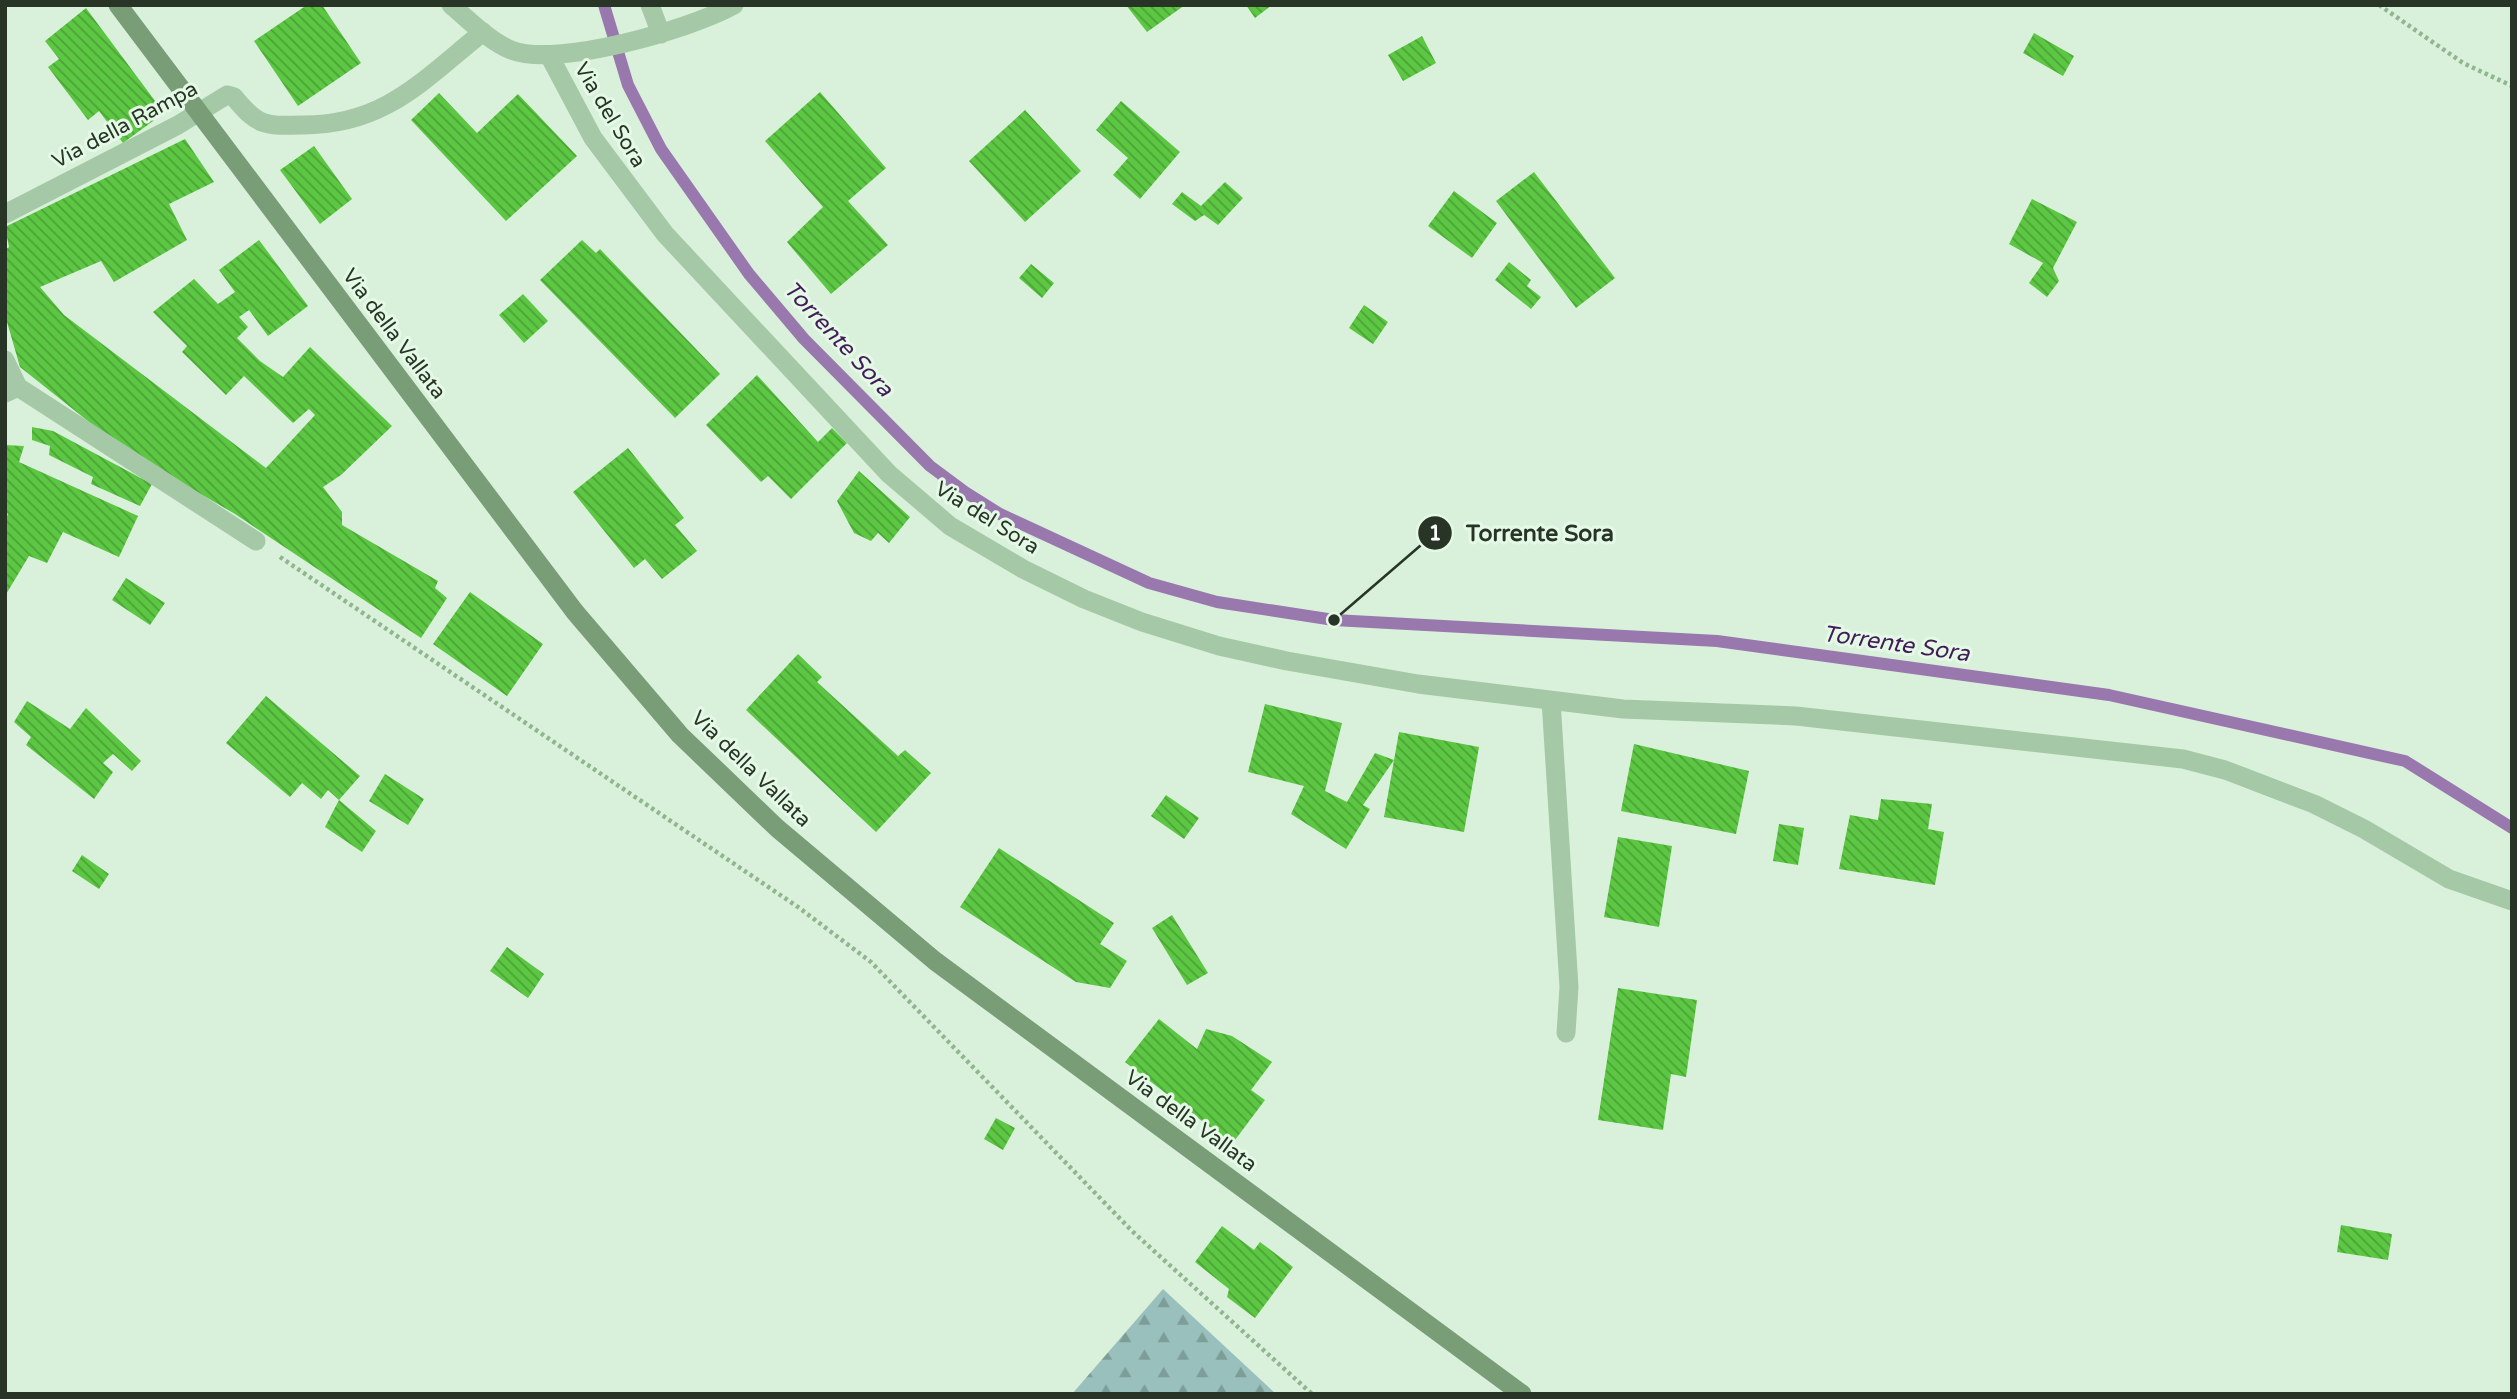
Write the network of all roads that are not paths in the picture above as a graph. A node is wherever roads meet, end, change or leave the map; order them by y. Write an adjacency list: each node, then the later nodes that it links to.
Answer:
1 (118, 5): 8 (main road, Via della Vallata)
2 (451, 5): 5 (street)
3 (650, 5): 6 (street)
4 (734, 5): 6 (street)
5 (483, 32): 7 (street); 8 (street, Via della Rampa)
6 (654, 36): 7 (street)
7 (550, 57): 13 (street, Via del Sora)
8 (198, 113): 9 (street, Via della Rampa); 16 (main road, Via della Vallata)
9 (5, 214)
10 (5, 360): 11 (street)
11 (12, 390): 12 (street)
12 (256, 541)
13 (1551, 700): 14 (street, Via del Sora); 15 (street)
14 (2512, 901)
15 (1566, 1033)
16 (1522, 1394)

